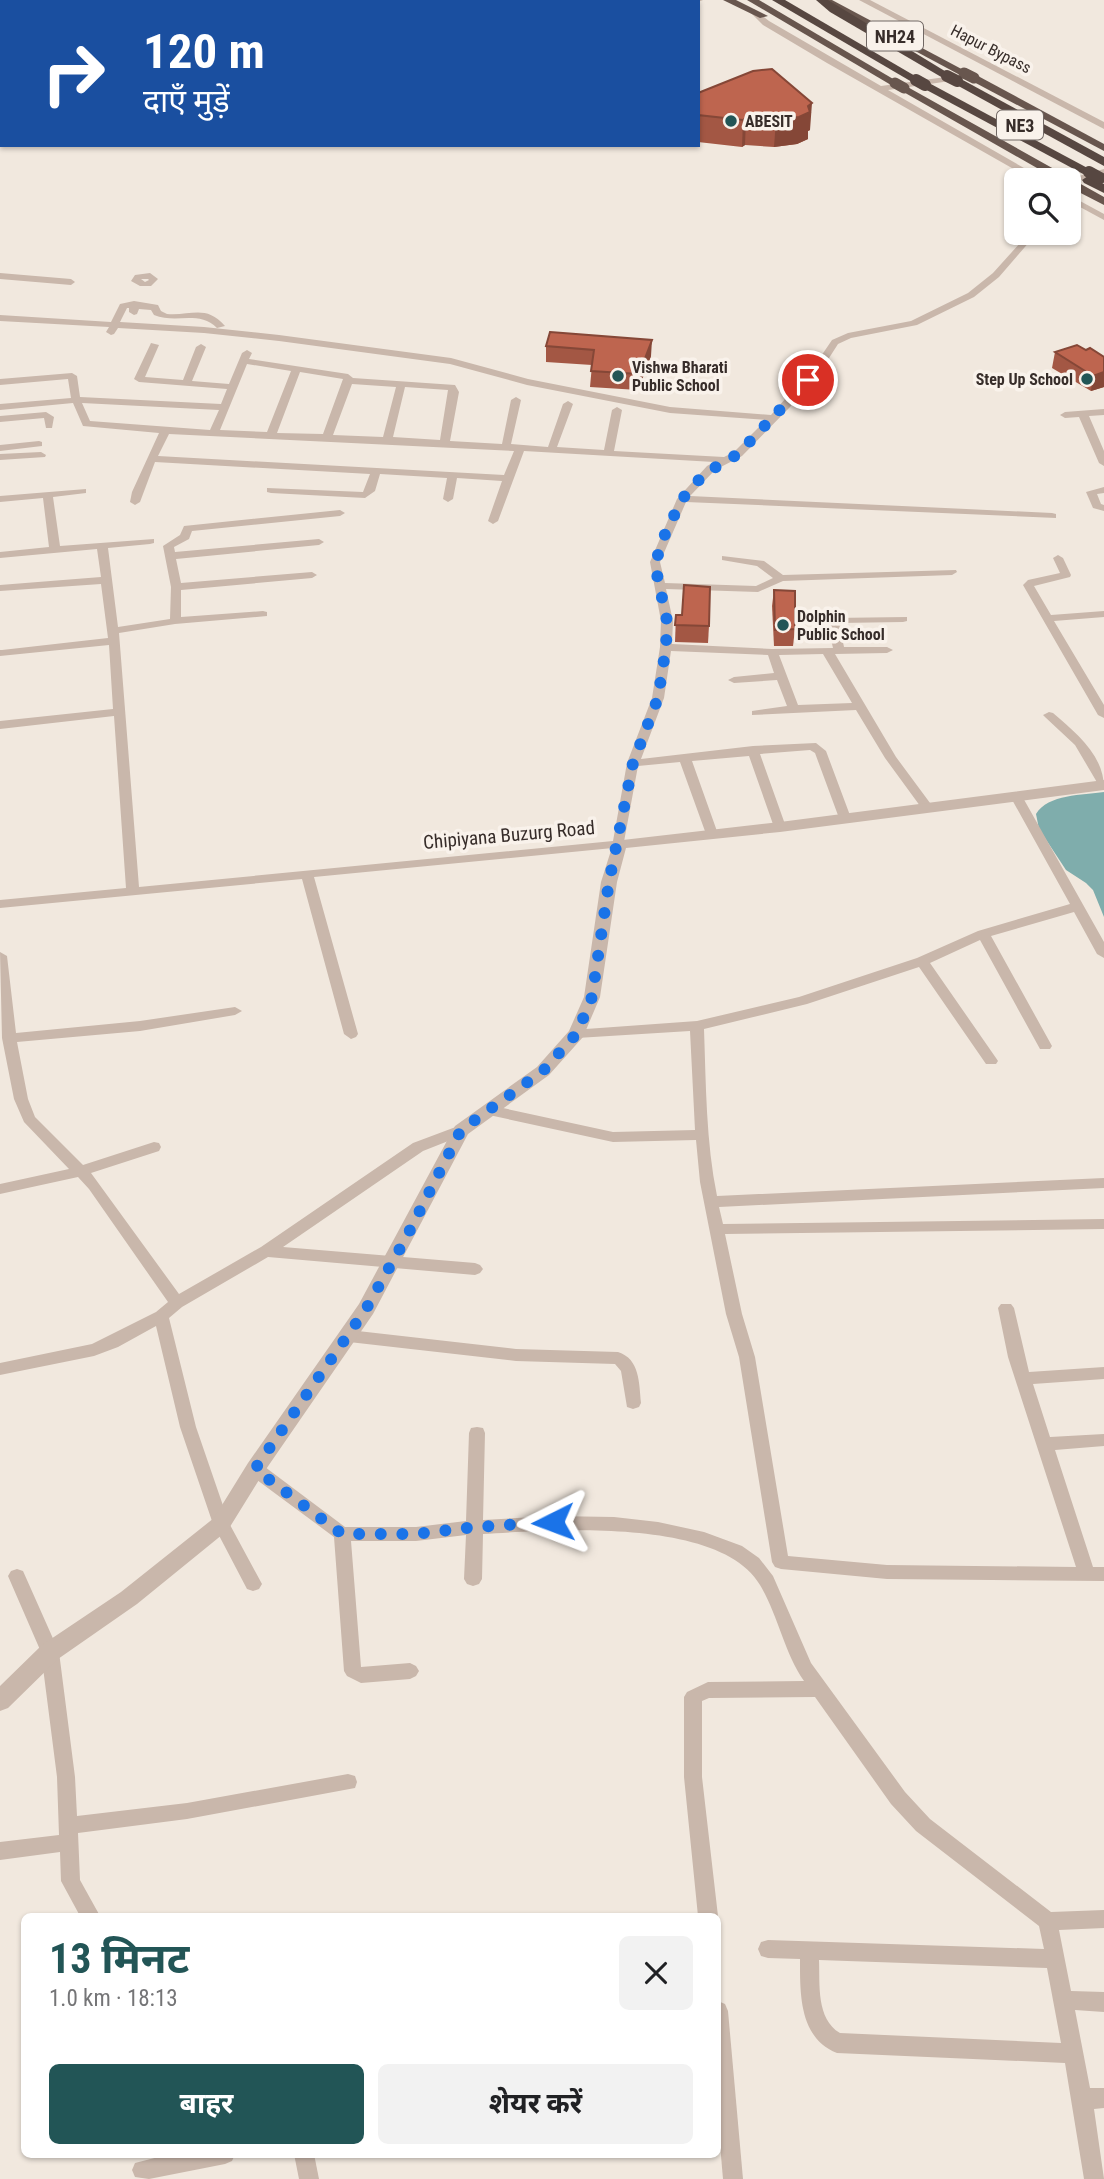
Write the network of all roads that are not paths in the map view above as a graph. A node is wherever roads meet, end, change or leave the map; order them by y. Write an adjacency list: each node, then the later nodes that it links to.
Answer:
1 (728, 0): 8 (highway)
2 (752, 0): 9 (highway)
3 (760, 0): 10 (highway)
4 (777, 0): 10 (highway)
5 (796, 0): 12 (highway)
6 (823, 0): 12 (highway, NH24); 12 (highway)
7 (863, 0): 11 (street, Hapur Bypass)
8 (754, 12): 9 (highway); 13 (street)
9 (797, 27): 17 (highway)
10 (894, 68): 12 (highway, NE3)
11 (1000, 71): 13 (street); 14 (street, Hapur Bypass)
12 (943, 78): 15 (highway, NH24); 17 (highway, NE3); 17 (highway, NE3)
13 (877, 89): 16 (street)
14 (1104, 126)
15 (1104, 148)
16 (1019, 168)
17 (1088, 177): 18 (highway)
18 (1104, 202)
19 (1081, 204): 20 (street)
20 (1104, 217)
21 (1022, 245): 48 (street)
22 (0, 276): 23 (street)
23 (71, 282)
24 (140, 284): 25 (street)
25 (132, 305): 28 (street); 29 (street); 30 (street)
26 (0, 318): 29 (street)
27 (0, 324): 29 (street)
28 (220, 326)
29 (112, 329): 30 (street)
30 (127, 330): 48 (street)
31 (154, 345): 36 (street)
32 (201, 347): 36 (street)
33 (297, 369): 34 (street); 38 (street); 53 (street)
34 (348, 381): 37 (street); 54 (street)
35 (0, 382): 39 (street)
36 (186, 383): 38 (street)
37 (401, 385): 55 (street); 57 (street)
38 (233, 387): 43 (street)
39 (76, 400): 42 (street); 43 (street); 51 (street)
40 (516, 400): 58 (street)
41 (568, 404): 61 (street)
42 (0, 407)
43 (224, 407): 52 (street)
44 (617, 410): 62 (street)
45 (1104, 412): 46 (street)
46 (1083, 414): 47 (street); 56 (street)
47 (1065, 415)
48 (772, 418): 65 (street)
49 (0, 419): 50 (street)
50 (50, 426)
51 (165, 431): 52 (street); 64 (street)
52 (214, 432): 53 (street)
53 (271, 435): 54 (street)
54 (327, 437): 55 (street)
55 (387, 440): 57 (street)
56 (1099, 442): 66 (street)
57 (444, 444): 58 (street)
58 (506, 447): 60 (street)
59 (0, 448): 63 (street)
60 (520, 448): 61 (street); 69 (street)
61 (551, 451): 62 (street)
62 (608, 454): 65 (street)
63 (0, 457)
64 (153, 459): 67 (street); 77 (street)
65 (726, 460): 76 (street)
66 (1104, 463)
67 (376, 472): 68 (street); 71 (street)
68 (452, 475): 69 (street); 75 (street)
69 (508, 478): 81 (street)
70 (53, 490): 73 (street); 74 (street); 85 (street)
71 (271, 490)
72 (1104, 490): 78 (street)
73 (82, 491)
74 (0, 499)
75 (448, 499)
76 (682, 499): 80 (street); 94 (street)
77 (135, 502)
78 (1104, 508)
79 (340, 513): 87 (street)
80 (1052, 516)
81 (493, 521)
82 (150, 541): 84 (street)
83 (319, 542): 87 (street)
84 (102, 545): 85 (street); 93 (street)
85 (55, 550): 86 (street)
86 (0, 555)
87 (171, 556): 95 (street)
88 (726, 558): 92 (street)
89 (1058, 558): 99 (street)
90 (952, 572): 92 (street)
91 (312, 575): 95 (street)
92 (781, 578): 94 (street)
93 (106, 580): 96 (street); 102 (street)
94 (661, 586): 103 (street)
95 (176, 587): 101 (street)
96 (0, 588)
97 (263, 614): 101 (street)
98 (1104, 614): 99 (street)
99 (1048, 618): 111 (street)
100 (903, 619): 105 (street)
101 (175, 621): 102 (street)
102 (113, 636): 107 (street); 114 (street)
103 (666, 647): 106 (street); 121 (street)
104 (887, 650): 105 (street)
105 (833, 651): 106 (street); 112 (street)
106 (772, 652): 108 (street)
107 (2, 653)
108 (780, 676): 109 (street); 113 (street)
109 (734, 680)
110 (1104, 685): 111 (street)
111 (1087, 686): 117 (street)
112 (859, 706): 113 (street); 124 (street)
113 (794, 709): 115 (street)
114 (120, 712): 118 (street); 130 (street)
115 (756, 713)
116 (1049, 715): 122 (street)
117 (1104, 715)
118 (0, 725)
119 (752, 750): 120 (street); 125 (street); 126 (street)
120 (685, 758): 121 (street); 127 (street)
121 (633, 763): 128 (street)
122 (1104, 784): 123 (street, Chipiyana Buzurg Road)
123 (1016, 796): 124 (street, Chipiyana Buzurg Road); 132 (street)
124 (927, 807): 125 (street, Chipiyana Buzurg Road)
125 (845, 818): 126 (street, Chipiyana Buzurg Road)
126 (780, 827): 127 (street, Chipiyana Buzurg Road)
127 (712, 834): 128 (street, Chipiyana Buzurg Road)
128 (619, 844): 129 (street, Chipiyana Buzurg Road); 139 (street)
129 (307, 874): 130 (street, Chipiyana Buzurg Road); 140 (street)
130 (133, 890): 131 (street, Chipiyana Buzurg Road)
131 (0, 904)
132 (1075, 907): 133 (street); 134 (street)
133 (983, 934): 136 (street); 142 (street)
134 (1104, 954)
135 (0, 956): 141 (street)
136 (922, 961): 138 (street); 143 (street)
137 (235, 1011): 141 (street)
138 (697, 1026): 139 (street); 146 (street)
139 (577, 1033): 144 (street)
140 (351, 1034)
141 (9, 1038): 148 (street)
142 (1045, 1046)
143 (991, 1061)
144 (489, 1110): 145 (street); 146 (street)
145 (461, 1130): 154 (street); 155 (street)
146 (703, 1135): 151 (street)
147 (154, 1147): 148 (street)
148 (79, 1172): 150 (street); 157 (street)
149 (1104, 1183): 151 (street)
150 (0, 1189)
151 (711, 1202): 153 (street)
152 (1104, 1224): 153 (street)
153 (718, 1229): 172 (street)
154 (266, 1251): 155 (street); 157 (street)
155 (393, 1263): 156 (street); 160 (street)
156 (475, 1269)
157 (177, 1303): 159 (street)
158 (1006, 1308): 163 (street)
159 (161, 1316): 161 (street); 169 (street)
160 (349, 1336): 164 (street); 168 (street)
161 (0, 1370)
162 (1104, 1373): 163 (street)
163 (1024, 1378): 167 (street)
164 (633, 1403)
165 (477, 1433): 170 (street)
166 (1104, 1440): 167 (street)
167 (1045, 1444): 174 (street)
168 (255, 1469): 169 (street); 171 (street)
169 (221, 1524): 177 (street); 178 (street)
170 (476, 1527): 171 (street); 173 (street); 176 (street)
171 (342, 1534): 179 (street)
172 (781, 1562): 173 (street); 174 (street)
173 (753, 1563): 180 (street)
174 (1096, 1574)
175 (17, 1576): 178 (street)
176 (473, 1579)
177 (253, 1584)
178 (51, 1652): 181 (street); 183 (street)
179 (410, 1671)
180 (819, 1689): 186 (street); 188 (street)
181 (0, 1701)
182 (348, 1782): 183 (street)
183 (68, 1834): 184 (street); 185 (street)
184 (0, 1851)
185 (88, 1913)
186 (708, 1913)
187 (1104, 1919): 188 (street)
188 (1048, 1921): 191 (street)
189 (768, 1949): 190 (street)
190 (808, 1950): 191 (street); 195 (street)
191 (1055, 1959): 192 (street)
192 (1063, 2000): 193 (street); 195 (street)
193 (1104, 2001)
194 (721, 2045): 202 (street)
195 (1073, 2053): 197 (street)
196 (1104, 2098): 197 (street)
197 (1082, 2099): 203 (street)
198 (204, 2158): 200 (street)
199 (305, 2158): 201 (street)
200 (142, 2170)
201 (309, 2179)
202 (733, 2179)
203 (1094, 2179)

